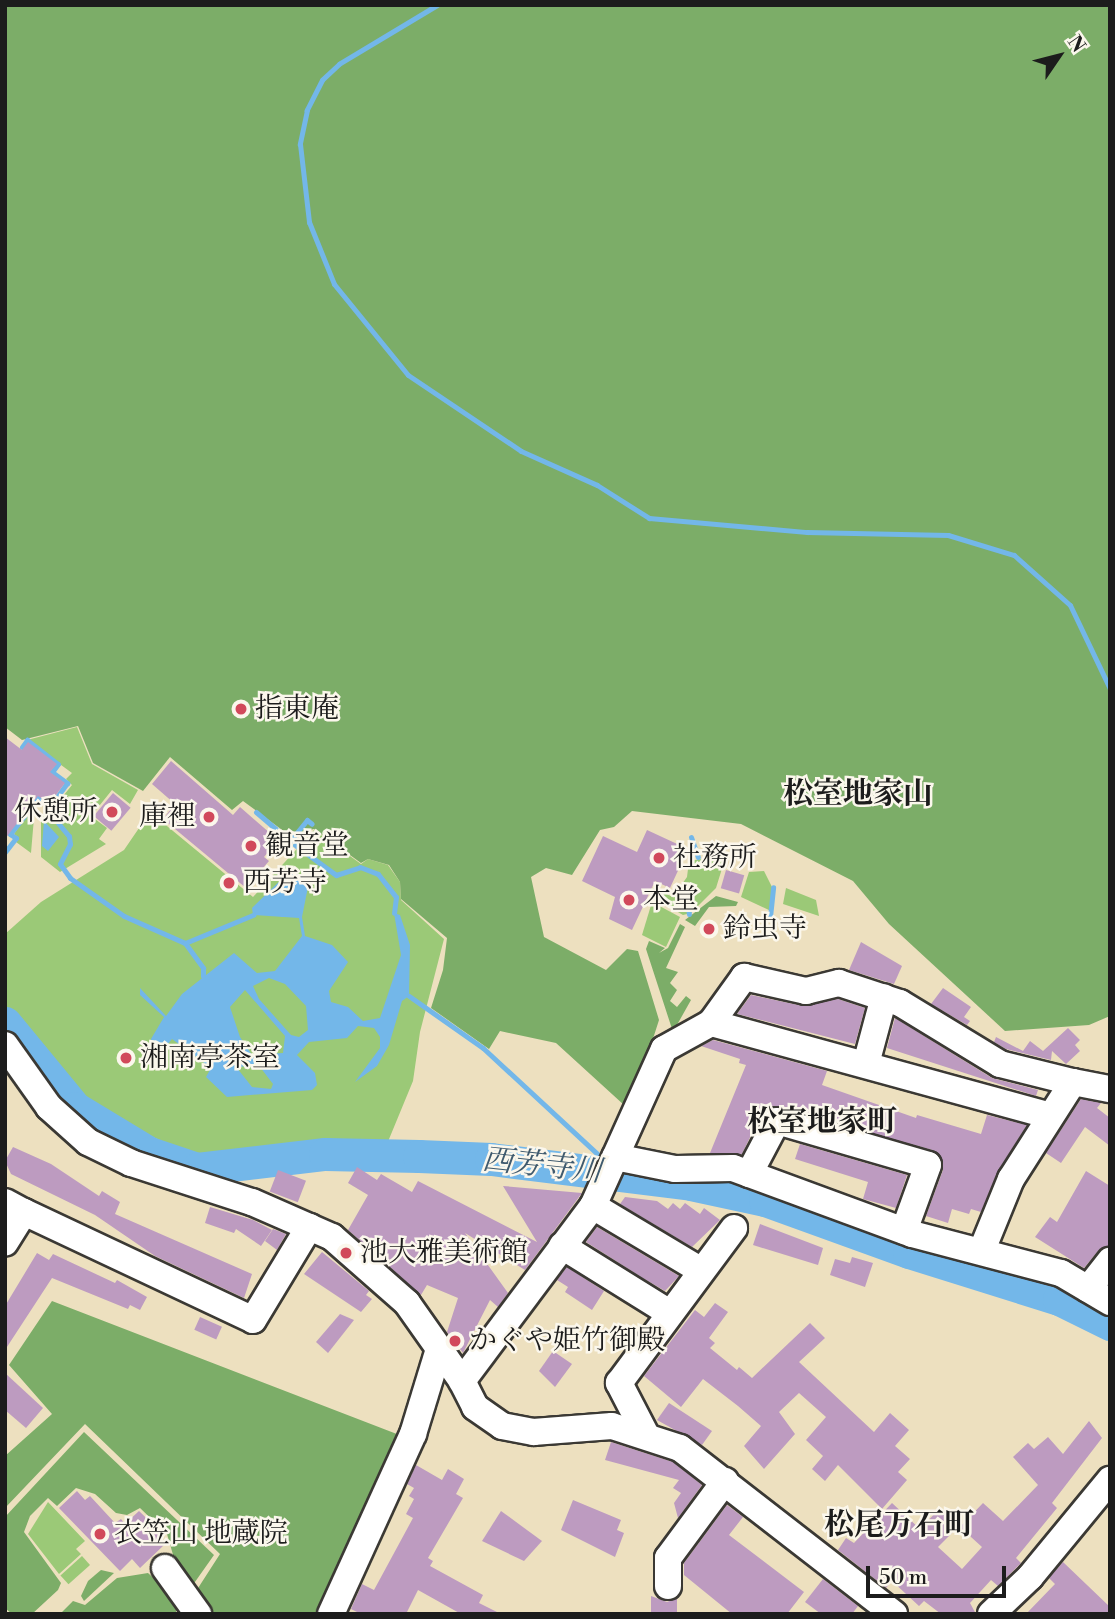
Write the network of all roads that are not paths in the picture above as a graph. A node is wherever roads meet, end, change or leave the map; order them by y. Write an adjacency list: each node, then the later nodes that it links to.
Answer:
1 (884, 998): 2 (street); 4 (street); 5 (street)
2 (711, 1023): 4 (street); 8 (street)
3 (5, 1045): 12 (street)
4 (866, 1064): 7 (street)
5 (1073, 1082): 6 (street); 7 (street)
6 (1110, 1089)
7 (1048, 1115): 17 (street)
8 (615, 1157): 9 (street); 10 (street)
9 (749, 1174): 14 (street); 14 (street)
10 (593, 1206): 16 (street); 19 (street)
11 (15, 1207): 12 (street); 15 (street)
12 (309, 1227): 22 (street)
13 (734, 1228): 19 (street)
14 (904, 1231): 17 (street)
15 (5, 1242)
16 (562, 1246): 21 (street); 23 (street)
17 (982, 1250): 20 (street)
18 (1110, 1261): 20 (street)
19 (700, 1270): 21 (street)
20 (1099, 1295)
21 (668, 1312): 24 (street)
22 (439, 1349): 23 (street); 31 (street)
23 (462, 1381): 24 (street)
24 (646, 1435): 25 (street)
25 (725, 1481): 28 (street); 29 (street)
26 (1107, 1488): 32 (street)
27 (165, 1567): 30 (street)
28 (668, 1586)
29 (889, 1612)
30 (198, 1614)
31 (331, 1614)
32 (991, 1614)

